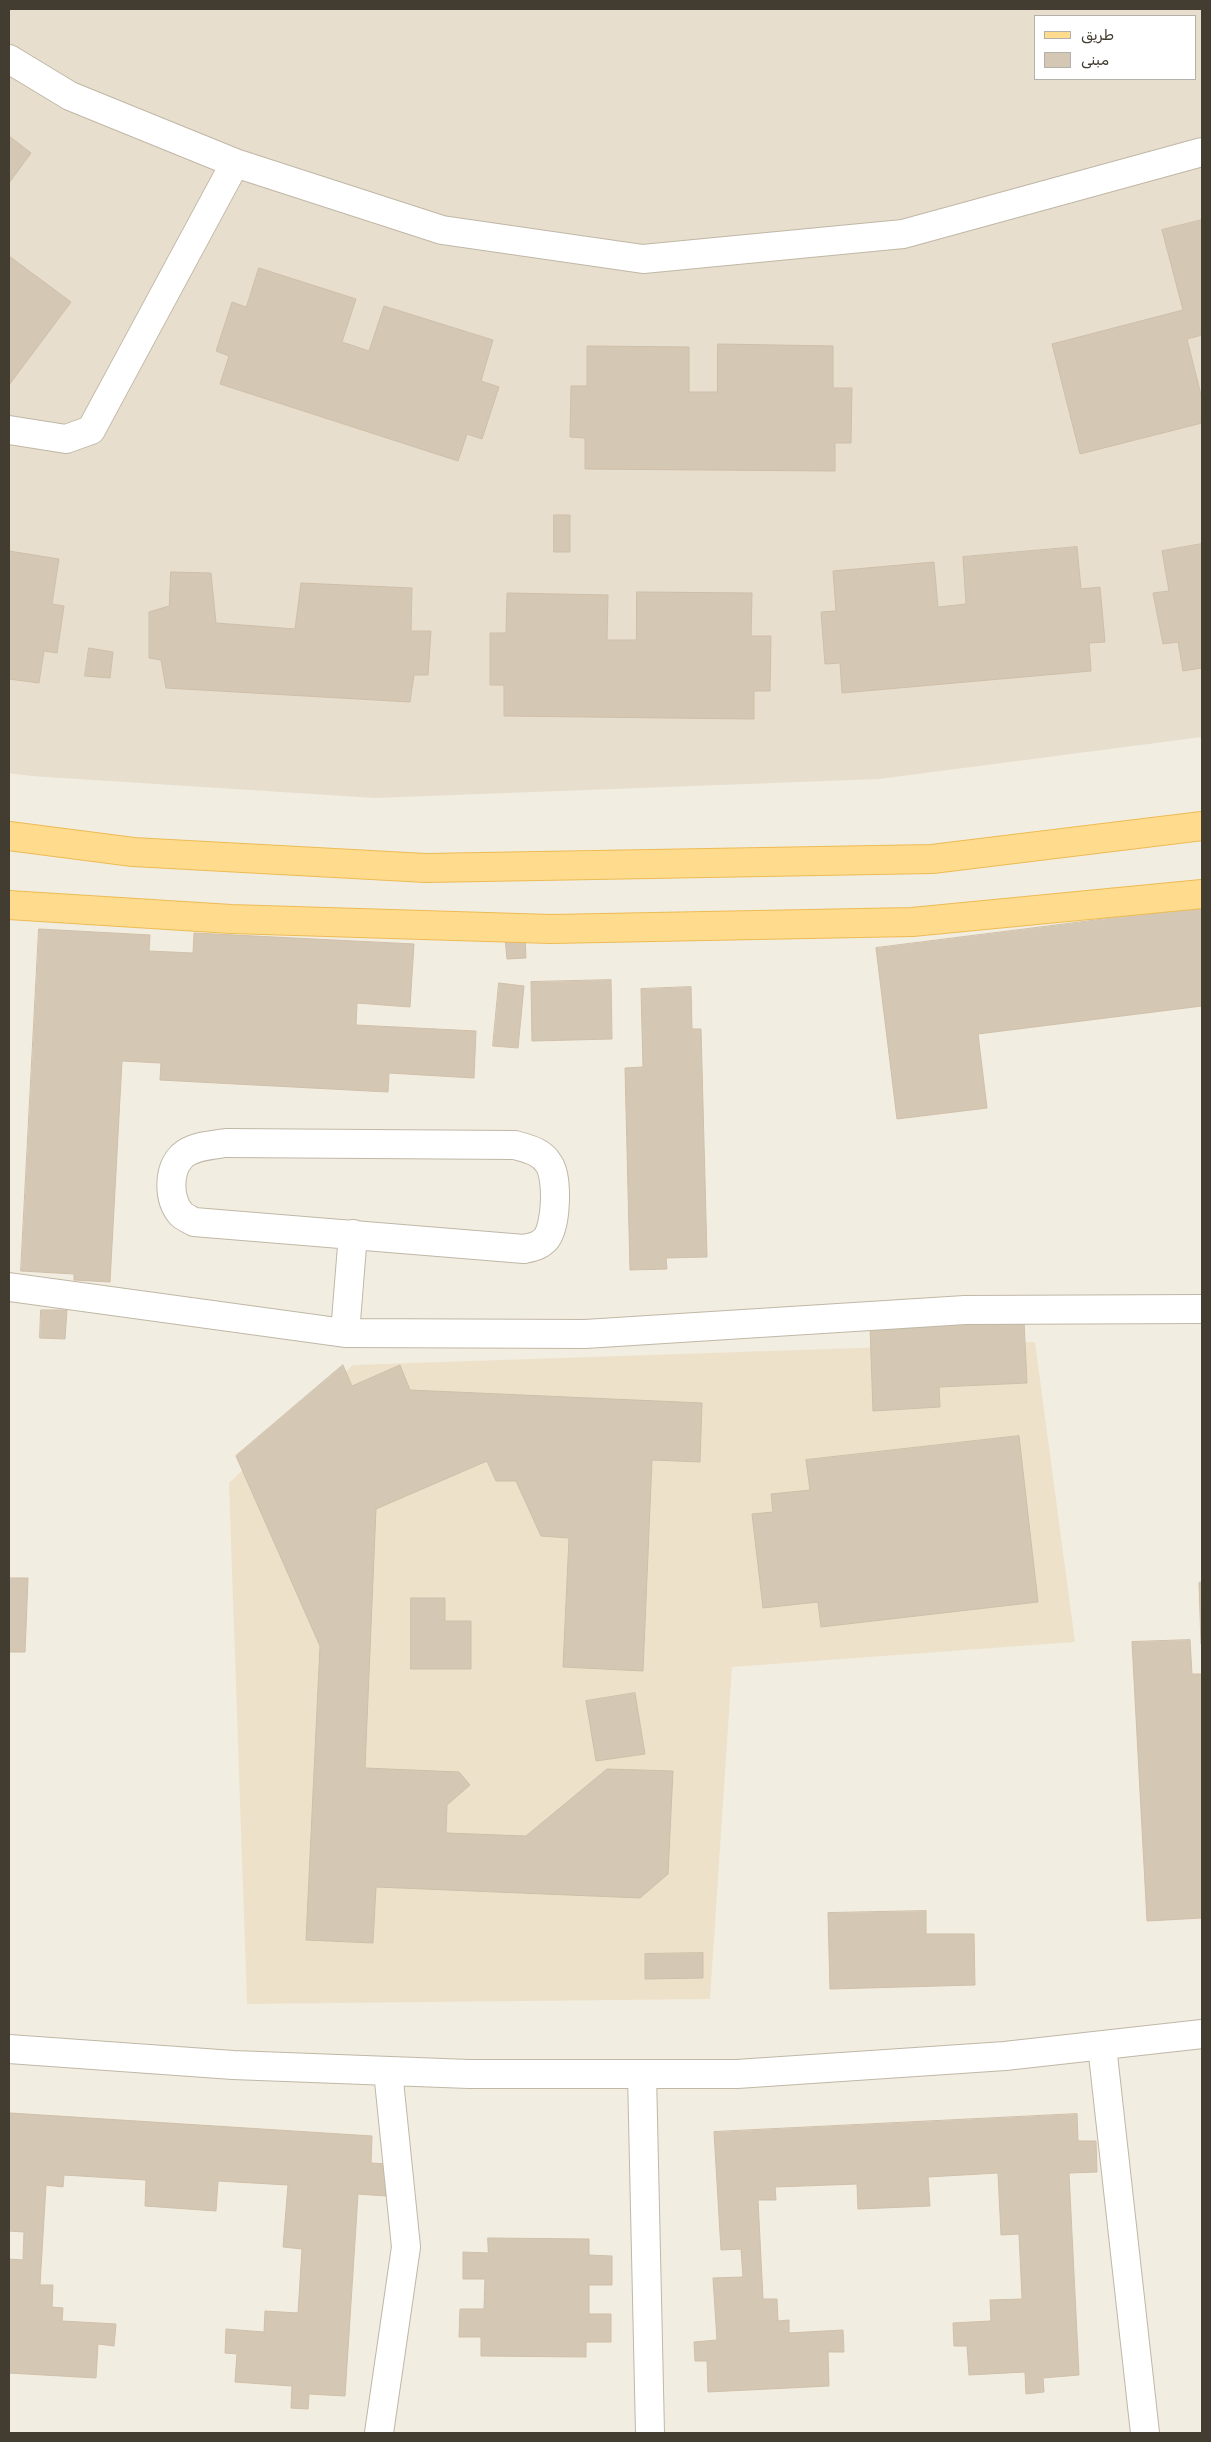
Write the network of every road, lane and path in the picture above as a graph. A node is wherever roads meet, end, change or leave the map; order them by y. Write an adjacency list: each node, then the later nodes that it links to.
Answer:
1 (9, 59): 3 (street)
2 (1202, 152): 3 (street)
3 (235, 163): 4 (street)
4 (9, 430)
5 (1202, 826): 6 (main road)
6 (9, 836)
7 (1202, 894): 8 (main road)
8 (9, 904)
9 (353, 1234): 9 (street); 12 (street)
10 (9, 1287): 12 (street)
11 (1202, 1309): 12 (street)
12 (345, 1333)
13 (1202, 2034): 14 (street)
14 (1102, 2046): 17 (street); 20 (street)
15 (9, 2049): 16 (street)
16 (388, 2071): 17 (street); 18 (street)
17 (642, 2074): 19 (street)
18 (379, 2433)
19 (650, 2433)
20 (1145, 2433)

